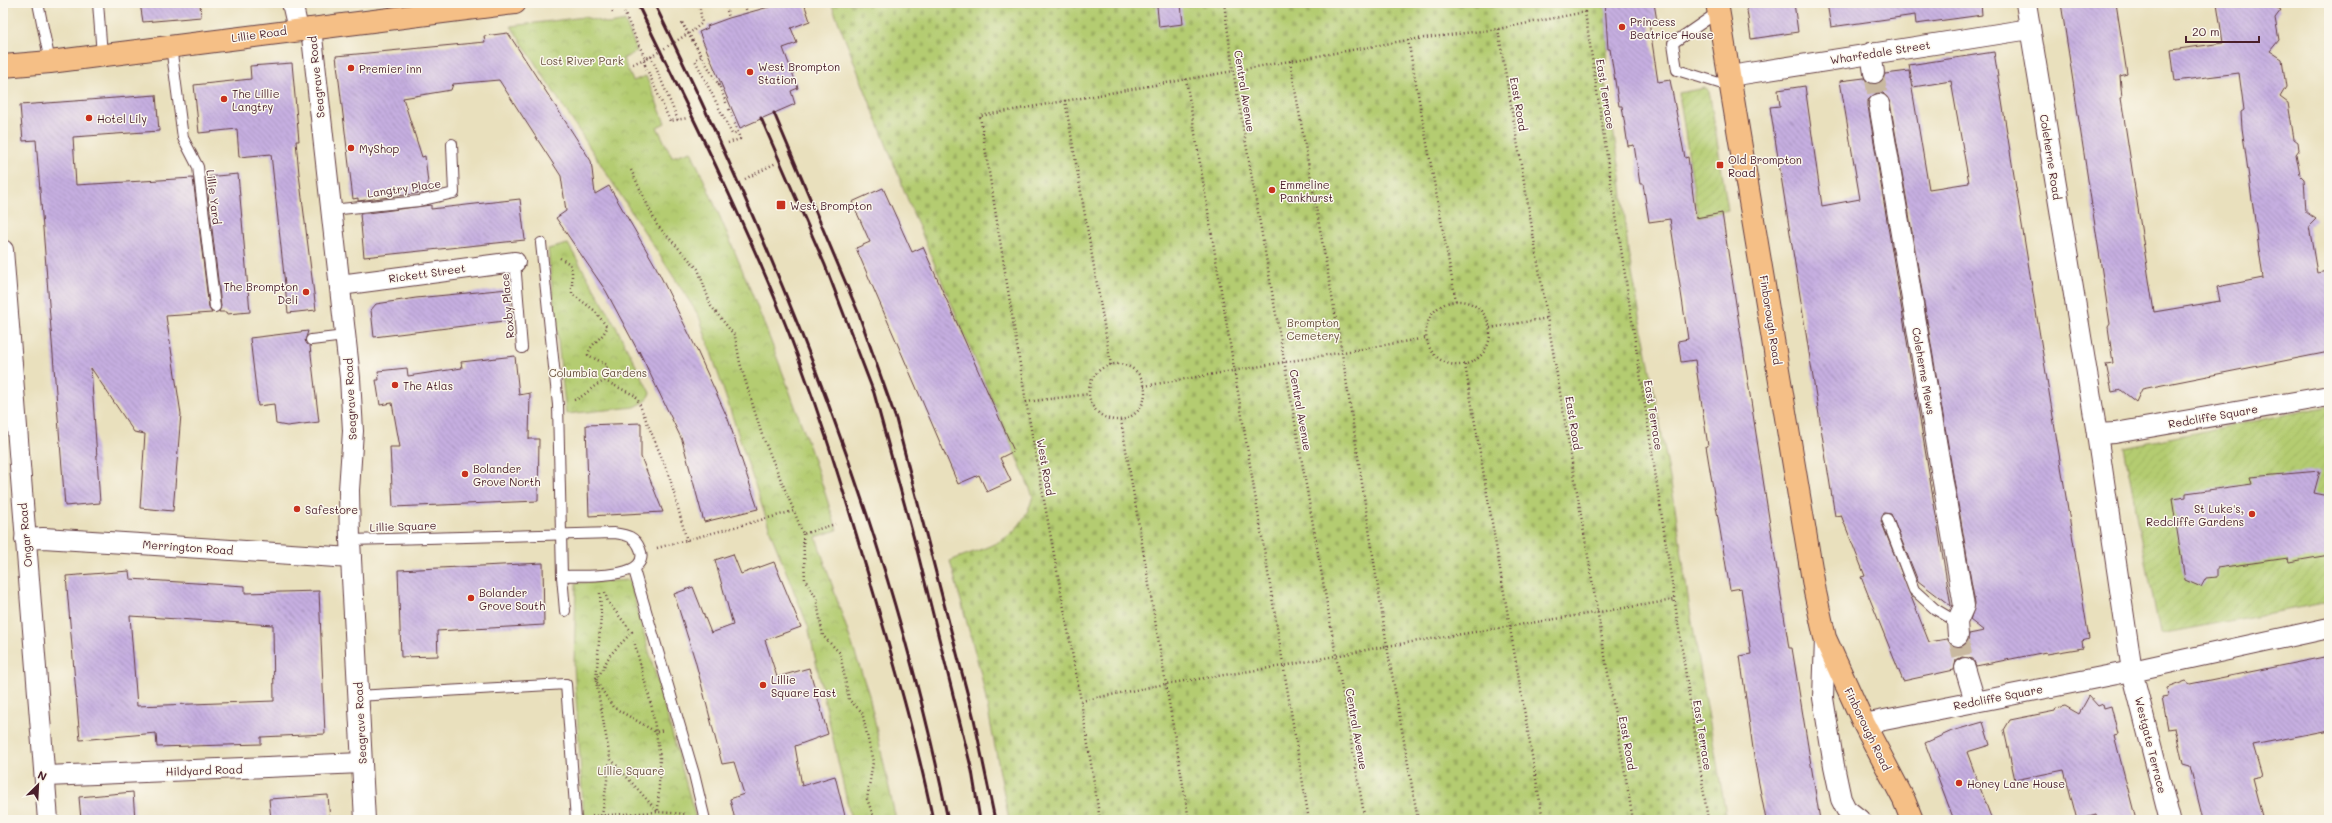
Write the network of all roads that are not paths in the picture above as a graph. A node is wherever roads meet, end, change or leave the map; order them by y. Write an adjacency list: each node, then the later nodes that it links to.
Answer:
1 (38, 3): 12 (lane)
2 (98, 3): 11 (lane)
3 (292, 3): 7 (street, Seagrave Road)
4 (515, 3): 7 (main road, Lillie Road)
5 (2026, 3): 8 (street, Coleherne Road)
6 (1718, 8): 15 (main road, Finborough Road); 15 (lane)
7 (304, 29): 9 (main road, Lillie Road); 18 (street, Seagrave Road)
8 (2030, 29): 10 (street, Wharfedale Street); 28 (street, Coleherne Road)
9 (171, 46): 11 (main road, Lillie Road); 23 (lane, Lillie Yard)
10 (1871, 53): 14 (street); 15 (street, Wharfedale Street)
11 (102, 55): 12 (main road, Lillie Road)
12 (50, 62): 13 (main road, Lillie Road)
13 (3, 66)
14 (1874, 73)
15 (1731, 82): 39 (main road, Finborough Road)
16 (1879, 104): 38 (street, Coleherne Mews)
17 (452, 144): 18 (lane, Langtry Place)
18 (331, 210): 22 (street, Seagrave Road)
19 (541, 243): 31 (lane)
20 (3, 250): 29 (street, Ongar Road)
21 (515, 262): 22 (street, Rickett Street); 26 (lane, Roxby Place)
22 (340, 285): 24 (street, Seagrave Road)
23 (215, 308)
24 (345, 336): 25 (lane); 33 (street, Seagrave Road)
25 (310, 340)
26 (522, 348)
27 (2329, 396): 28 (street, Redcliffe Square)
28 (2097, 434): 41 (street)
29 (11, 477): 32 (street, Ongar Road)
30 (1887, 519): 38 (lane)
31 (562, 533): 33 (lane, Lillie Square); 34 (lane, Lillie Square); 35 (lane)
32 (25, 539): 33 (street, Merrington Road); 46 (street, Ongar Road)
33 (351, 549): 42 (street, Seagrave Road)
34 (634, 570): 35 (lane); 47 (lane)
35 (562, 576): 36 (lane)
36 (564, 611)
37 (2329, 628): 41 (street, Redcliffe Square)
38 (1958, 629)
39 (1825, 638): 44 (main road, Finborough Road); 51 (street, Finborough Road)
40 (1965, 668): 43 (street)
41 (2132, 671): 43 (street, Redcliffe Square); 53 (street, Westgate Terrace)
42 (357, 696): 45 (street, Seagrave Road); 50 (lane)
43 (1975, 701): 44 (street, Redcliffe Square)
44 (1864, 724): 52 (main road, Finborough Road)
45 (362, 763): 46 (street, Hildyard Road); 49 (street, Seagrave Road)
46 (46, 776): 48 (street, Ongar Road)
47 (704, 817)
48 (48, 820)
49 (366, 820)
50 (576, 820)
51 (1860, 820)
52 (1912, 820)
53 (2170, 820)

